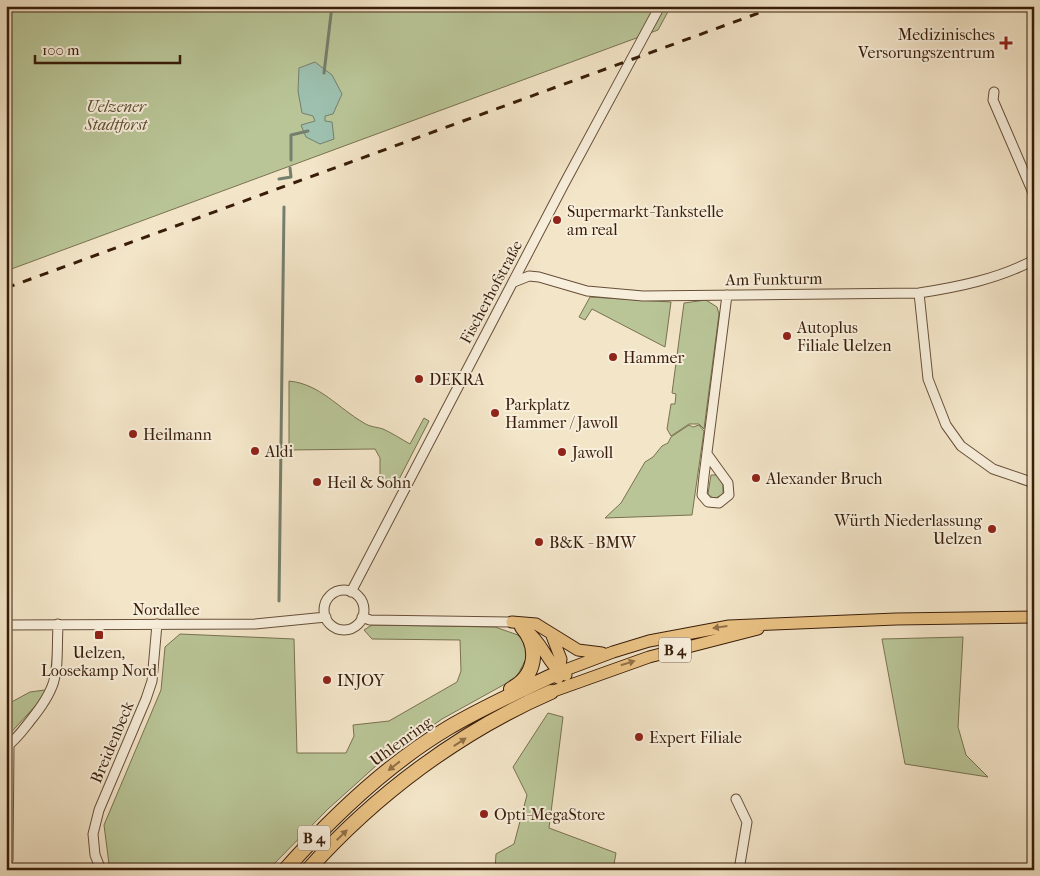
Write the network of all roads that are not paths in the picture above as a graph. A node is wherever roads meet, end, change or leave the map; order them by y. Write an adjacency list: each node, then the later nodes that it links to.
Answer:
1 (660, 6): 5 (street, Fischerhofstraße)
2 (994, 92): 3 (street)
3 (1034, 195)
4 (1034, 260): 6 (street, Am Funkturm)
5 (514, 282): 7 (street, Am Funkturm); 10 (street, Fischerhofstraße)
6 (919, 293): 7 (street, Am Funkturm); 9 (street)
7 (727, 295): 8 (street)
8 (707, 454): 8 (street)
9 (1034, 483)
10 (351, 592): 12 (street); 13 (street)
11 (1034, 617): 18 (main road, B 4)
12 (326, 618): 13 (street); 16 (street, Nordallee)
13 (362, 618): 17 (street)
14 (6, 624): 15 (street, Nordallee)
15 (58, 624): 16 (street, Nordallee); 25 (street)
16 (157, 624): 28 (street, Breidenbeck)
17 (517, 624): 19 (main road); 21 (main road); 24 (highway)
18 (769, 626): 20 (main road, B 4, one-way to 20); 22 (main road, B 4, one-way to 18)
19 (551, 635): 20 (main road); 21 (main road)
20 (613, 652): 21 (main road, B 4)
21 (560, 672): 22 (main road); 23 (main road); 24 (highway, Uhlenring / B 4)
22 (582, 679): 23 (main road, B 4)
23 (551, 692): 30 (highway, Uhlenring / B 4, one-way to 23)
24 (448, 728): 29 (highway, Uhlenring / B 4, one-way to 29)
25 (8, 746): 27 (street)
26 (736, 799): 31 (street)
27 (8, 860)
28 (101, 870)
29 (285, 870)
30 (308, 870)
31 (739, 870)

